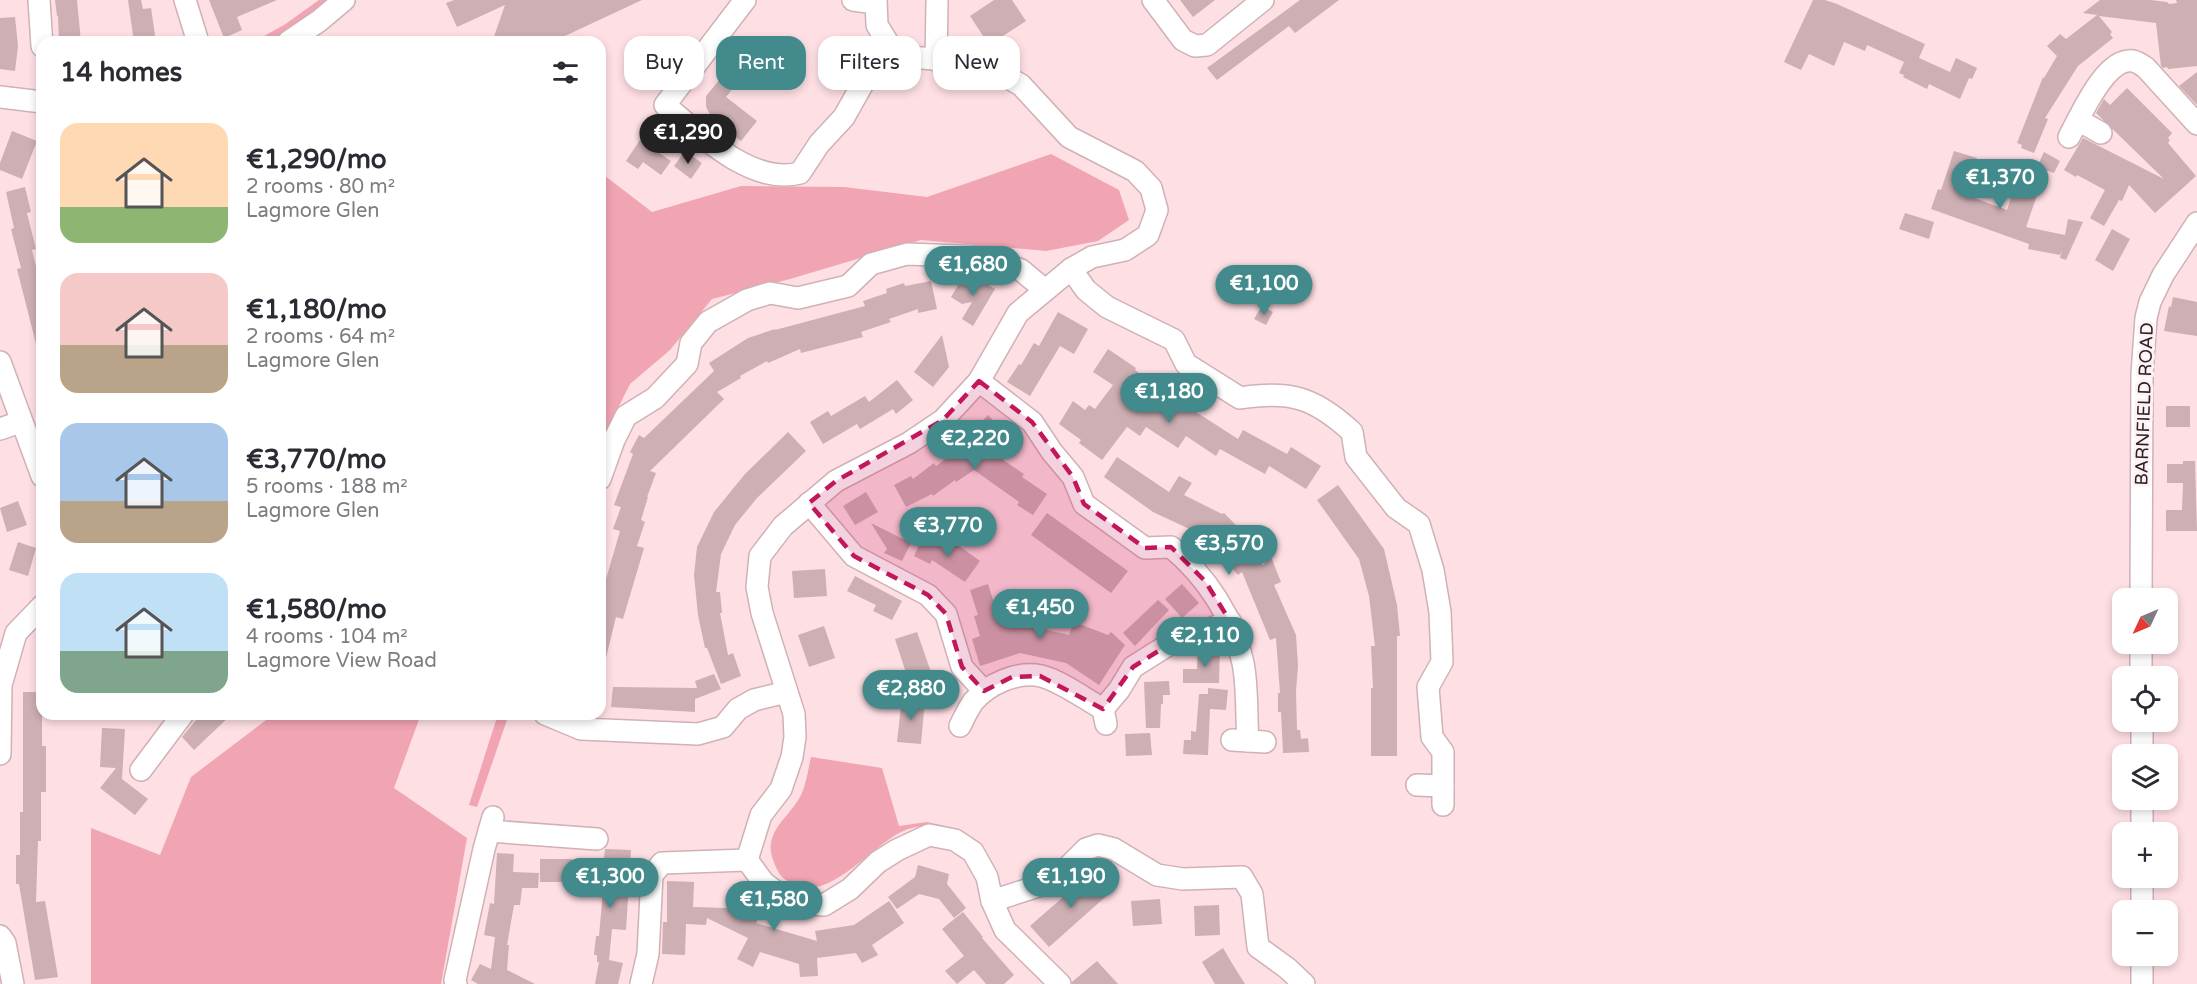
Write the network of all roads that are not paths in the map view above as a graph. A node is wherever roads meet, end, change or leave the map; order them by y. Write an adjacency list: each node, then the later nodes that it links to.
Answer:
1 (39, 0): 10 (street)
2 (185, 0): 11 (street)
3 (344, 0): 12 (street)
4 (745, 0): 16 (street)
5 (853, 0): 9 (street)
6 (1153, 0): 7 (street)
7 (1263, 0)
8 (936, 1): 14 (street)
9 (876, 2): 13 (street)
10 (41, 36)
11 (196, 36)
12 (297, 36)
13 (884, 36)
14 (936, 36)
15 (1020, 84): 22 (street)
16 (859, 90)
17 (0, 97): 18 (street)
18 (36, 101)
19 (2197, 124): 20 (street)
20 (2101, 134)
21 (2197, 223): 31 (street, BARNFIELD ROAD)
22 (1071, 269): 23 (street); 42 (street)
23 (1045, 290): 25 (street); 29 (street)
24 (0, 362): 26 (street)
25 (979, 381): 30 (street); 33 (street)
26 (20, 422): 27 (street); 28 (street)
27 (0, 429)
28 (36, 461)
29 (606, 462)
30 (809, 503): 34 (street); 35 (street)
31 (2141, 588)
32 (36, 612): 40 (street)
33 (1230, 621): 34 (street); 39 (street)
34 (984, 691): 38 (street)
35 (786, 692): 37 (street); 44 (street)
36 (178, 720): 41 (street)
37 (559, 720)
38 (960, 726)
39 (1248, 741)
40 (0, 754)
41 (141, 770)
42 (1417, 785)
43 (597, 839): 49 (street)
44 (747, 860): 45 (street); 50 (street)
45 (992, 901): 51 (street); 52 (street)
46 (0, 936): 48 (street)
47 (2142, 966): 53 (street)
48 (13, 984)
49 (456, 984)
50 (641, 984)
51 (1060, 984)
52 (1304, 984)
53 (2142, 984)

